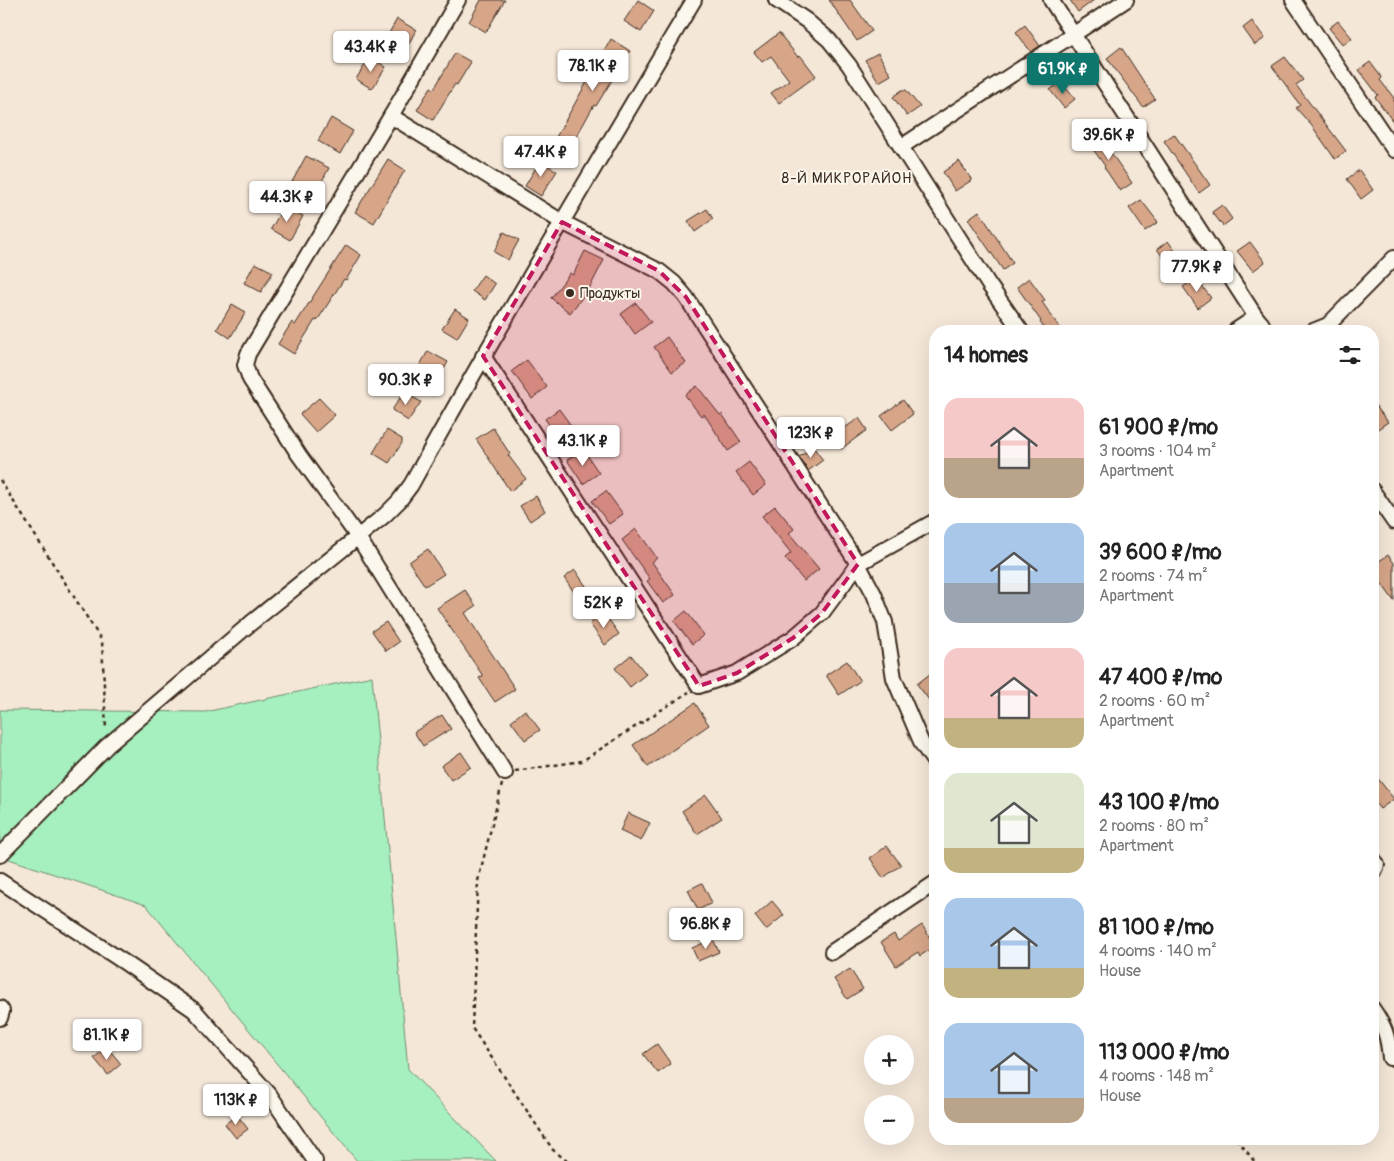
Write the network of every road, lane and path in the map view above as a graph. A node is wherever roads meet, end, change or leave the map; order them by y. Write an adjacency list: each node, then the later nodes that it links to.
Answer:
1 (458, 0): 8 (street)
2 (694, 0): 11 (street)
3 (776, 0): 9 (street)
4 (1051, 0): 7 (street)
5 (1126, 0): 7 (street)
6 (1293, 0): 10 (street)
7 (1074, 35): 9 (street); 13 (street)
8 (391, 116): 11 (street); 23 (street)
9 (901, 147): 14 (street)
10 (1394, 150)
11 (562, 222): 18 (street); 24 (street)
12 (1394, 258): 17 (street)
13 (1256, 317): 15 (street); 16 (street)
14 (1018, 325)
15 (1244, 325)
16 (1262, 325)
17 (1328, 325)
18 (483, 356): 23 (street); 25 (street)
19 (0, 480): 26 (path)
20 (1379, 500): 21 (street)
21 (1394, 522)
22 (929, 524): 24 (street)
23 (358, 537): 26 (street); 28 (street)
24 (858, 564): 25 (street); 27 (street)
25 (698, 686): 28 (path)
26 (107, 746): 29 (street)
27 (929, 754)
28 (505, 772): 39 (path)
29 (0, 855)
30 (0, 881): 38 (street)
31 (929, 887): 32 (street)
32 (832, 952)
33 (0, 1008): 34 (street)
34 (0, 1018)
35 (1379, 1018): 36 (street)
36 (1390, 1058)
37 (1242, 1145): 40 (path)
38 (315, 1161)
39 (567, 1161)
40 (1254, 1161)

